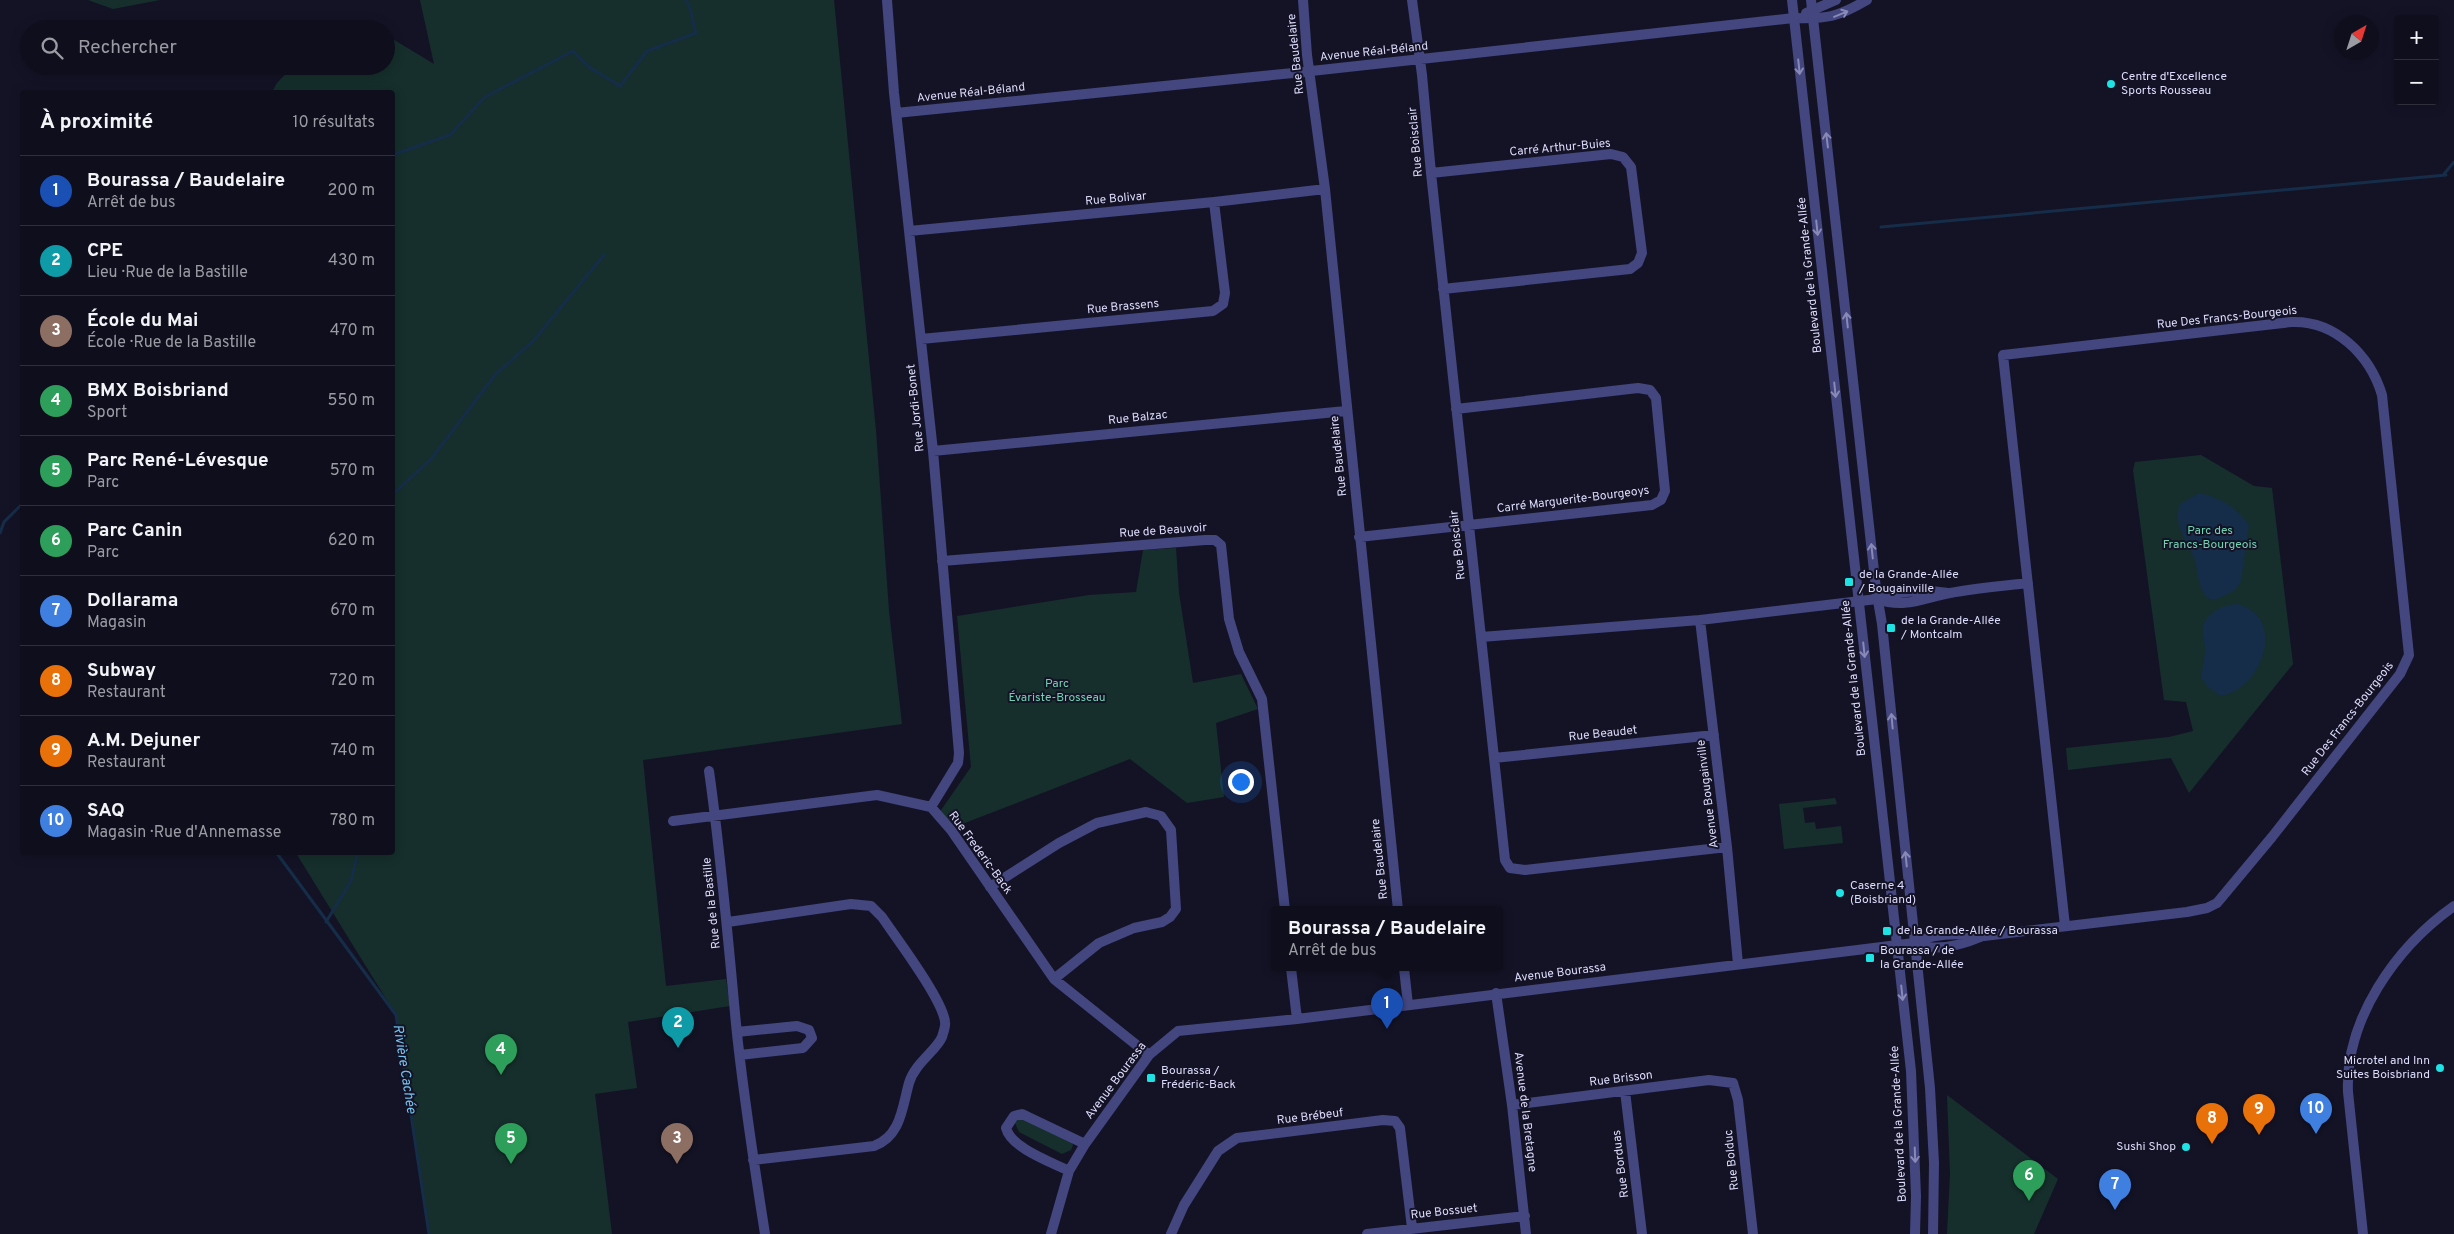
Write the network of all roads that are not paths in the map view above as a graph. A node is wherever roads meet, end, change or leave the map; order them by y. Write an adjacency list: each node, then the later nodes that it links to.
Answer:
1 (887, 0): 11 (street, Rue Jordi-Bonet)
2 (1303, 0): 10 (street, Rue Baudelaire)
3 (1412, 0): 9 (street, Rue Boisclair)
4 (1792, 0): 8 (street, Boulevard de la Grande-Allée)
5 (1836, 0): 7 (street)
6 (1867, 0): 7 (street, one-way to 6)
7 (1812, 10): 8 (street, Avenue Réal-Béland); 25 (street, one-way to 7)
8 (1794, 18): 9 (street, Avenue Réal-Béland); 26 (street, Boulevard de la Grande-Allée, one-way to 26)
9 (1420, 59): 10 (street, Avenue Réal-Béland); 12 (street, Rue Boisclair)
10 (1310, 71): 11 (street, Avenue Réal-Béland); 13 (street, Rue Baudelaire)
11 (896, 113): 15 (street, Rue Jordi-Bonet)
12 (1431, 173): 16 (street, Rue Boisclair); 16 (street, Carré Arthur-Buies)
13 (1325, 189): 14 (street, Rue Bolivar); 19 (street, Rue Baudelaire)
14 (1214, 202): 15 (street, Rue Bolivar); 17 (street, Rue Brassens)
15 (909, 231): 17 (street, Rue Jordi-Bonet)
16 (1443, 290): 18 (street, Rue Boisclair)
17 (921, 339): 20 (street, Rue Jordi-Bonet)
18 (1456, 409): 21 (street, Rue Boisclair); 21 (street, Carré Marguerite-Bourgeoys)
19 (1346, 411): 20 (street, Rue Balzac); 22 (street, Rue Baudelaire)
20 (932, 451): 23 (street, Rue Jordi-Bonet)
21 (1469, 525): 22 (street, Carré Marguerite-Bourgeoys); 28 (street, Rue Boisclair)
22 (1360, 537): 38 (street, Rue Baudelaire)
23 (942, 561): 32 (street, Rue Jordi-Bonet); 37 (street, Rue de Beauvoir)
24 (2028, 583): 25 (street); 41 (street, Rue Des Francs-Bourgeois); 41 (street, Rue Des Francs-Bourgeois)
25 (1878, 599): 26 (street); 42 (street, one-way to 25)
26 (1858, 601): 27 (street); 43 (street, Boulevard de la Grande-Allée, one-way to 43)
27 (1700, 620): 28 (street); 29 (street, Avenue Bougainville)
28 (1481, 637): 30 (street, Rue Boisclair)
29 (1714, 735): 30 (street, Rue Beaudet); 35 (street, Avenue Bougainville)
30 (1494, 758): 35 (street, Rue Boisclair)
31 (709, 771): 33 (street, Rue de la Bastille)
32 (930, 807): 33 (street, Rue Frederic-Back); 36 (street, Rue Frederic-Back)
33 (716, 816): 34 (street, Rue Frederic-Back); 40 (street, Rue de la Bastille)
34 (673, 821)
35 (1727, 847): 44 (street, Avenue Bougainville)
36 (990, 886): 47 (street, Rue Frederic-Back); 47 (street)
37 (1285, 906)
38 (1398, 906)
39 (2454, 906): 71 (street)
40 (728, 922): 51 (street, Rue de la Bastille); 58 (street)
41 (2064, 926): 42 (street, Rue Des Francs-Bourgeois)
42 (1914, 943): 43 (street, Avenue Bourassa); 70 (street)
43 (1896, 945): 44 (street, Avenue Bourassa); 69 (street, Boulevard de la Grande-Allée, one-way to 69)
44 (1738, 964): 48 (street, Avenue Bourassa)
45 (1292, 971): 50 (street)
46 (1404, 971): 49 (street)
47 (1054, 979): 53 (street, Rue Frederic-Back)
48 (1496, 993): 49 (street, Avenue Bourassa); 56 (street, Avenue de la Bretagne)
49 (1408, 1005): 50 (street, Avenue Bourassa)
50 (1297, 1019): 53 (street, Avenue Bourassa)
51 (737, 1032): 52 (street, Rue de la Bastille); 52 (street)
52 (740, 1054): 58 (street, Rue de la Bastille)
53 (1149, 1055): 57 (street, Avenue Bourassa)
54 (1733, 1083): 55 (street, Rue Brisson); 68 (street, Rue Bolduc)
55 (1625, 1091): 56 (street, Rue Brisson); 67 (street, Rue Borduas)
56 (1512, 1105): 60 (street, Avenue de la Bretagne)
57 (1085, 1144): 59 (street, Avenue Bourassa); 59 (street)
58 (753, 1160): 62 (street, Rue de la Bastille)
59 (1070, 1171): 63 (street, Avenue Bourassa)
60 (1524, 1216): 61 (street, Rue Bossuet); 66 (street, Avenue de la Bretagne)
61 (1412, 1228): 64 (street, Rue Brébeuf); 65 (street, Rue Bossuet)
62 (765, 1234)
63 (1051, 1234)
64 (1171, 1234)
65 (1367, 1234)
66 (1526, 1234)
67 (1642, 1234)
68 (1753, 1234)
69 (1915, 1234)
70 (1933, 1234)
71 (2364, 1234)

